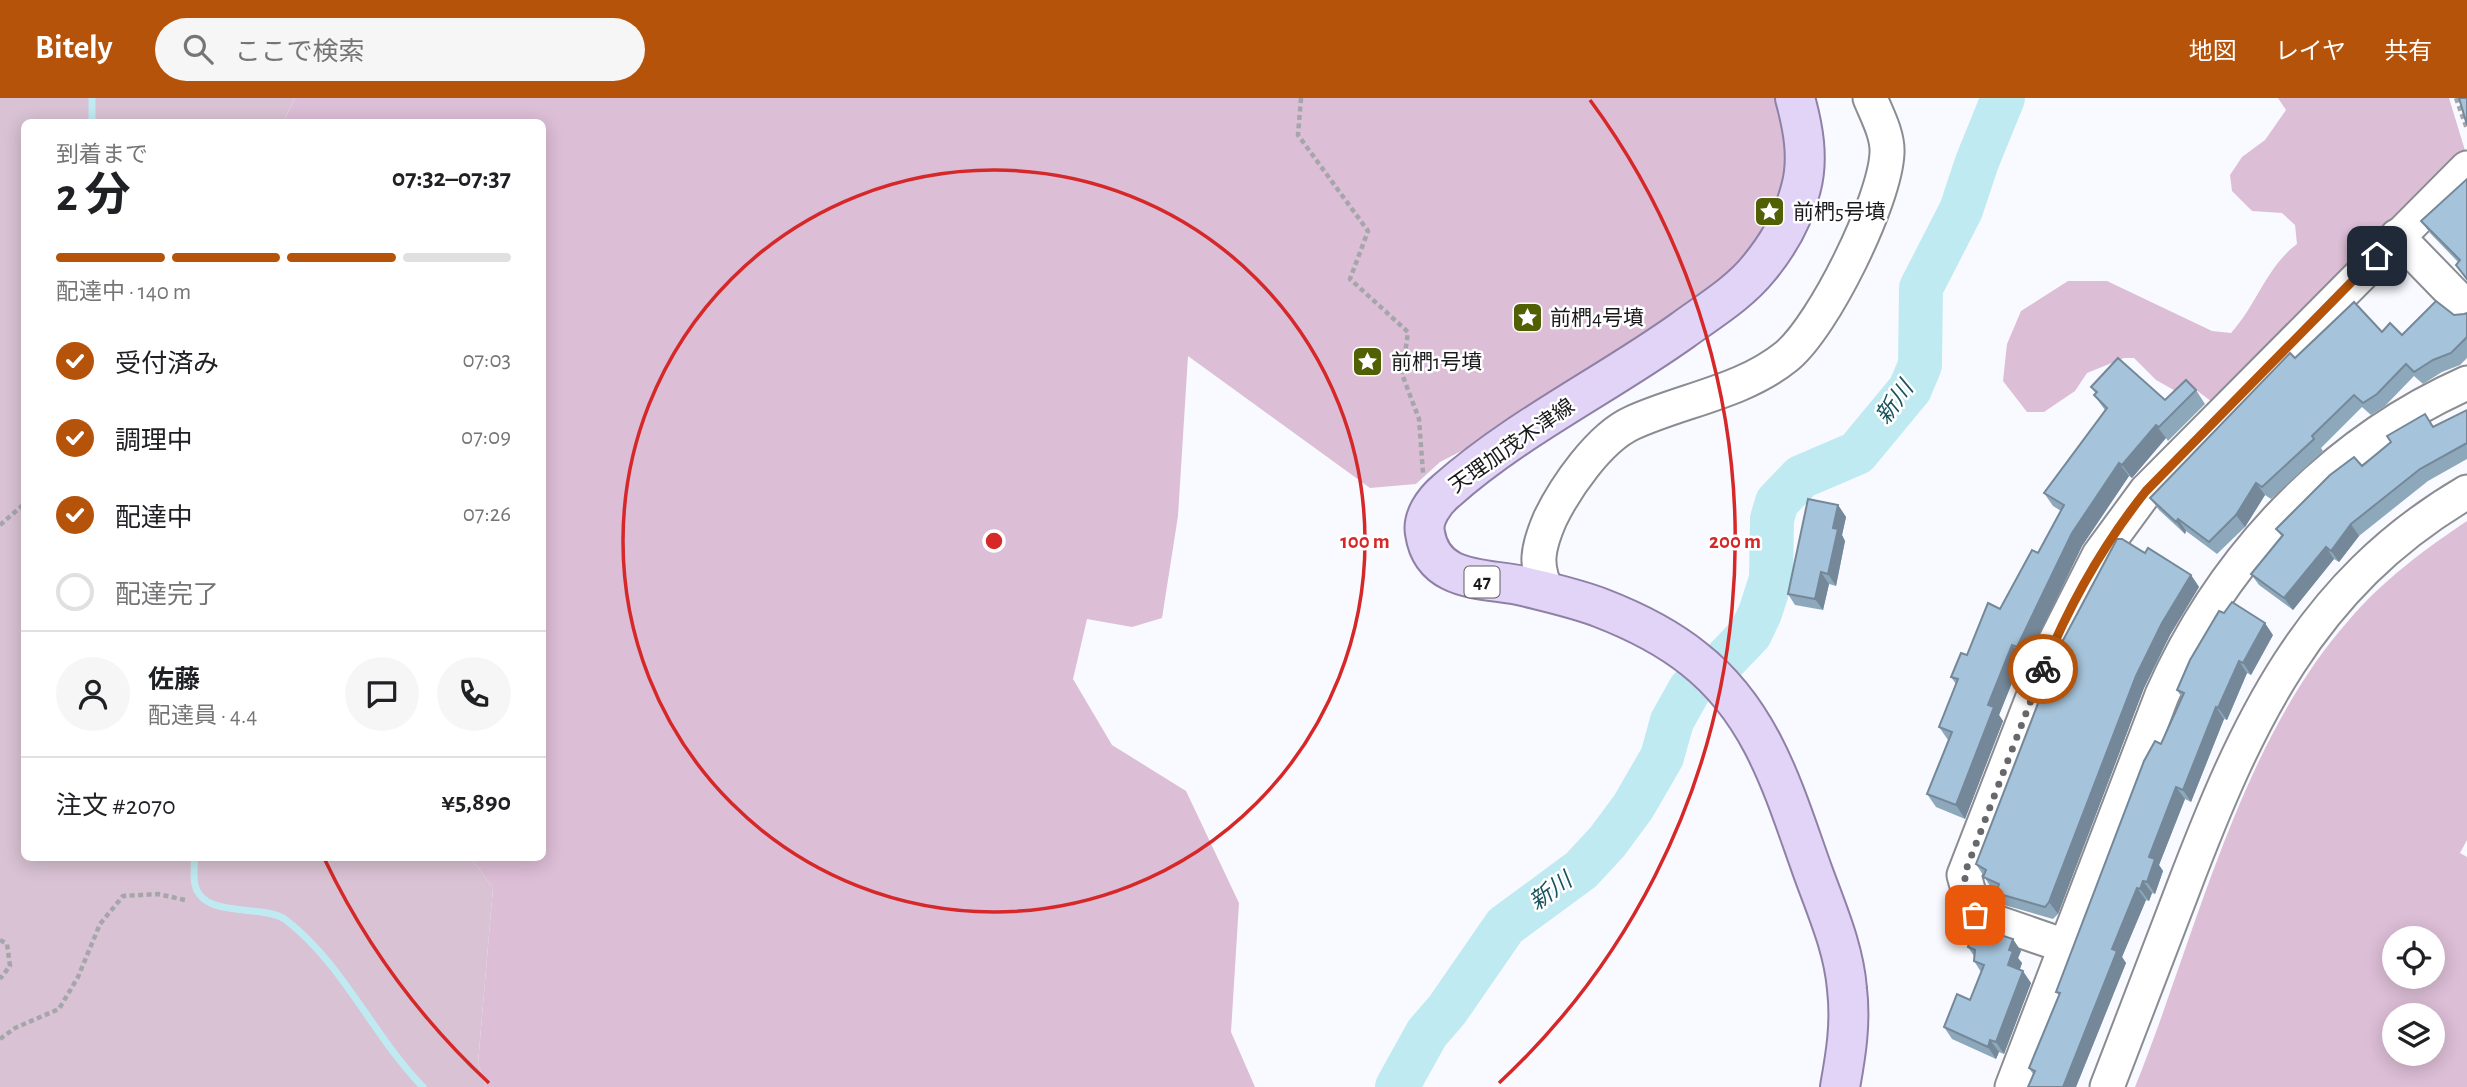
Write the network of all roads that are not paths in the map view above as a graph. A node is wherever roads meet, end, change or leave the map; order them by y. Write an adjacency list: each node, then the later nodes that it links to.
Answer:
1 (1795, 98): 8 (main road, 天理加茂木津線 / 47)
2 (1870, 98): 8 (street)
3 (2467, 168): 4 (street)
4 (2397, 236): 5 (street); 9 (street)
5 (2467, 308)
6 (2467, 383): 9 (street)
7 (2467, 492): 12 (street)
8 (1549, 594): 10 (main road, 天理加茂木津線 / 47)
9 (2065, 946): 11 (street)
10 (1840, 1087)
11 (2012, 1087)
12 (2107, 1087)

